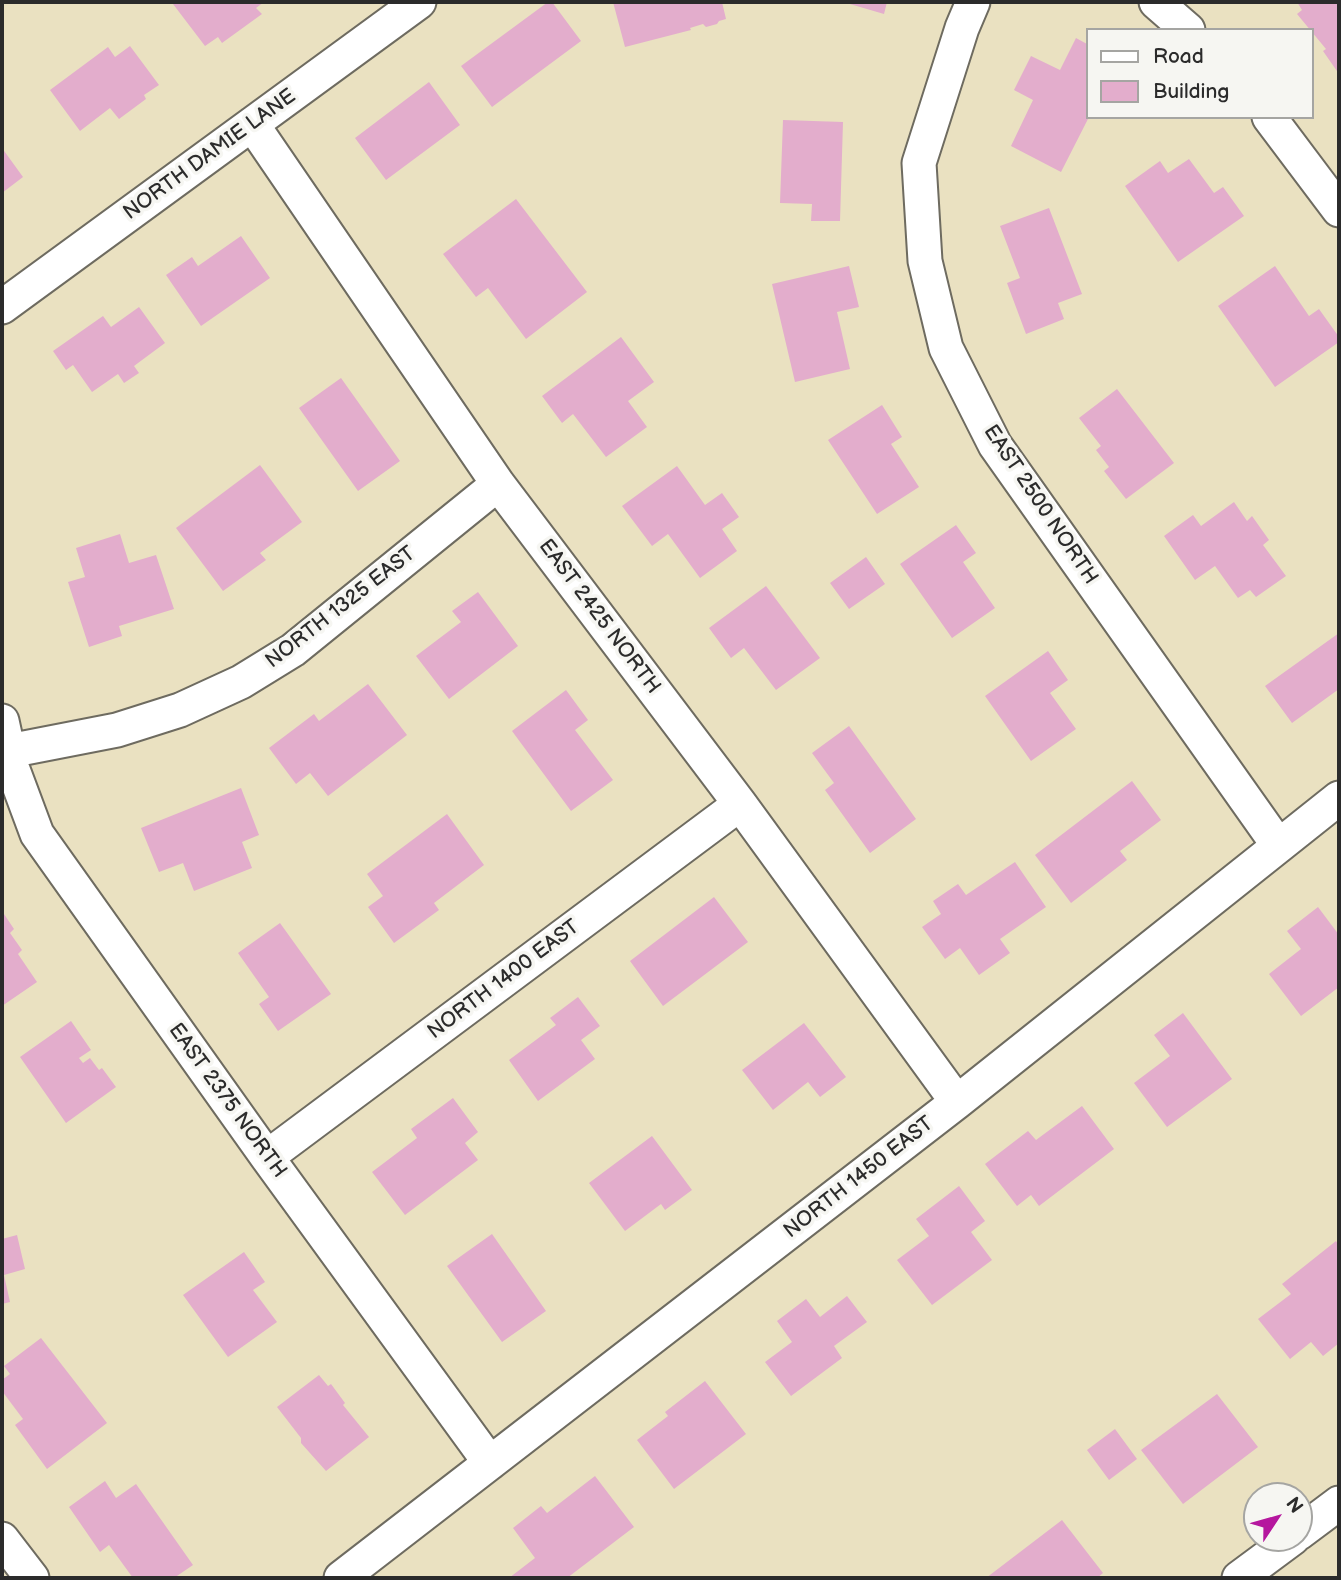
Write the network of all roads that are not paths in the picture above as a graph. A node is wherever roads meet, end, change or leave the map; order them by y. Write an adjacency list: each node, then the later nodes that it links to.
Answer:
1 (419, 2): 6 (street, NORTH DAMIE LANE)
2 (973, 2): 13 (street, EAST 2500 NORTH)
3 (1156, 2): 4 (street)
4 (1186, 28)
5 (1271, 119): 7 (street)
6 (252, 124): 8 (street, NORTH DAMIE LANE); 9 (street, EAST 2425 NORTH)
7 (1339, 210)
8 (2, 307)
9 (498, 484): 10 (street, NORTH 1325 EAST); 12 (street, EAST 2425 NORTH)
10 (5, 736): 15 (street, EAST 2375 NORTH)
11 (1339, 798): 13 (street, NORTH 1450 EAST)
12 (740, 804): 14 (street, EAST 2425 NORTH); 15 (street, NORTH 1400 EAST)
13 (1278, 845): 14 (street, NORTH 1450 EAST)
14 (957, 1102): 16 (street, NORTH 1450 EAST)
15 (267, 1157): 16 (street, EAST 2375 NORTH)
16 (490, 1463): 20 (street, NORTH 1450 EAST)
17 (2, 1539): 19 (street)
18 (1274, 1552): 21 (street)
19 (32, 1578)
20 (341, 1578)
21 (1240, 1578)

